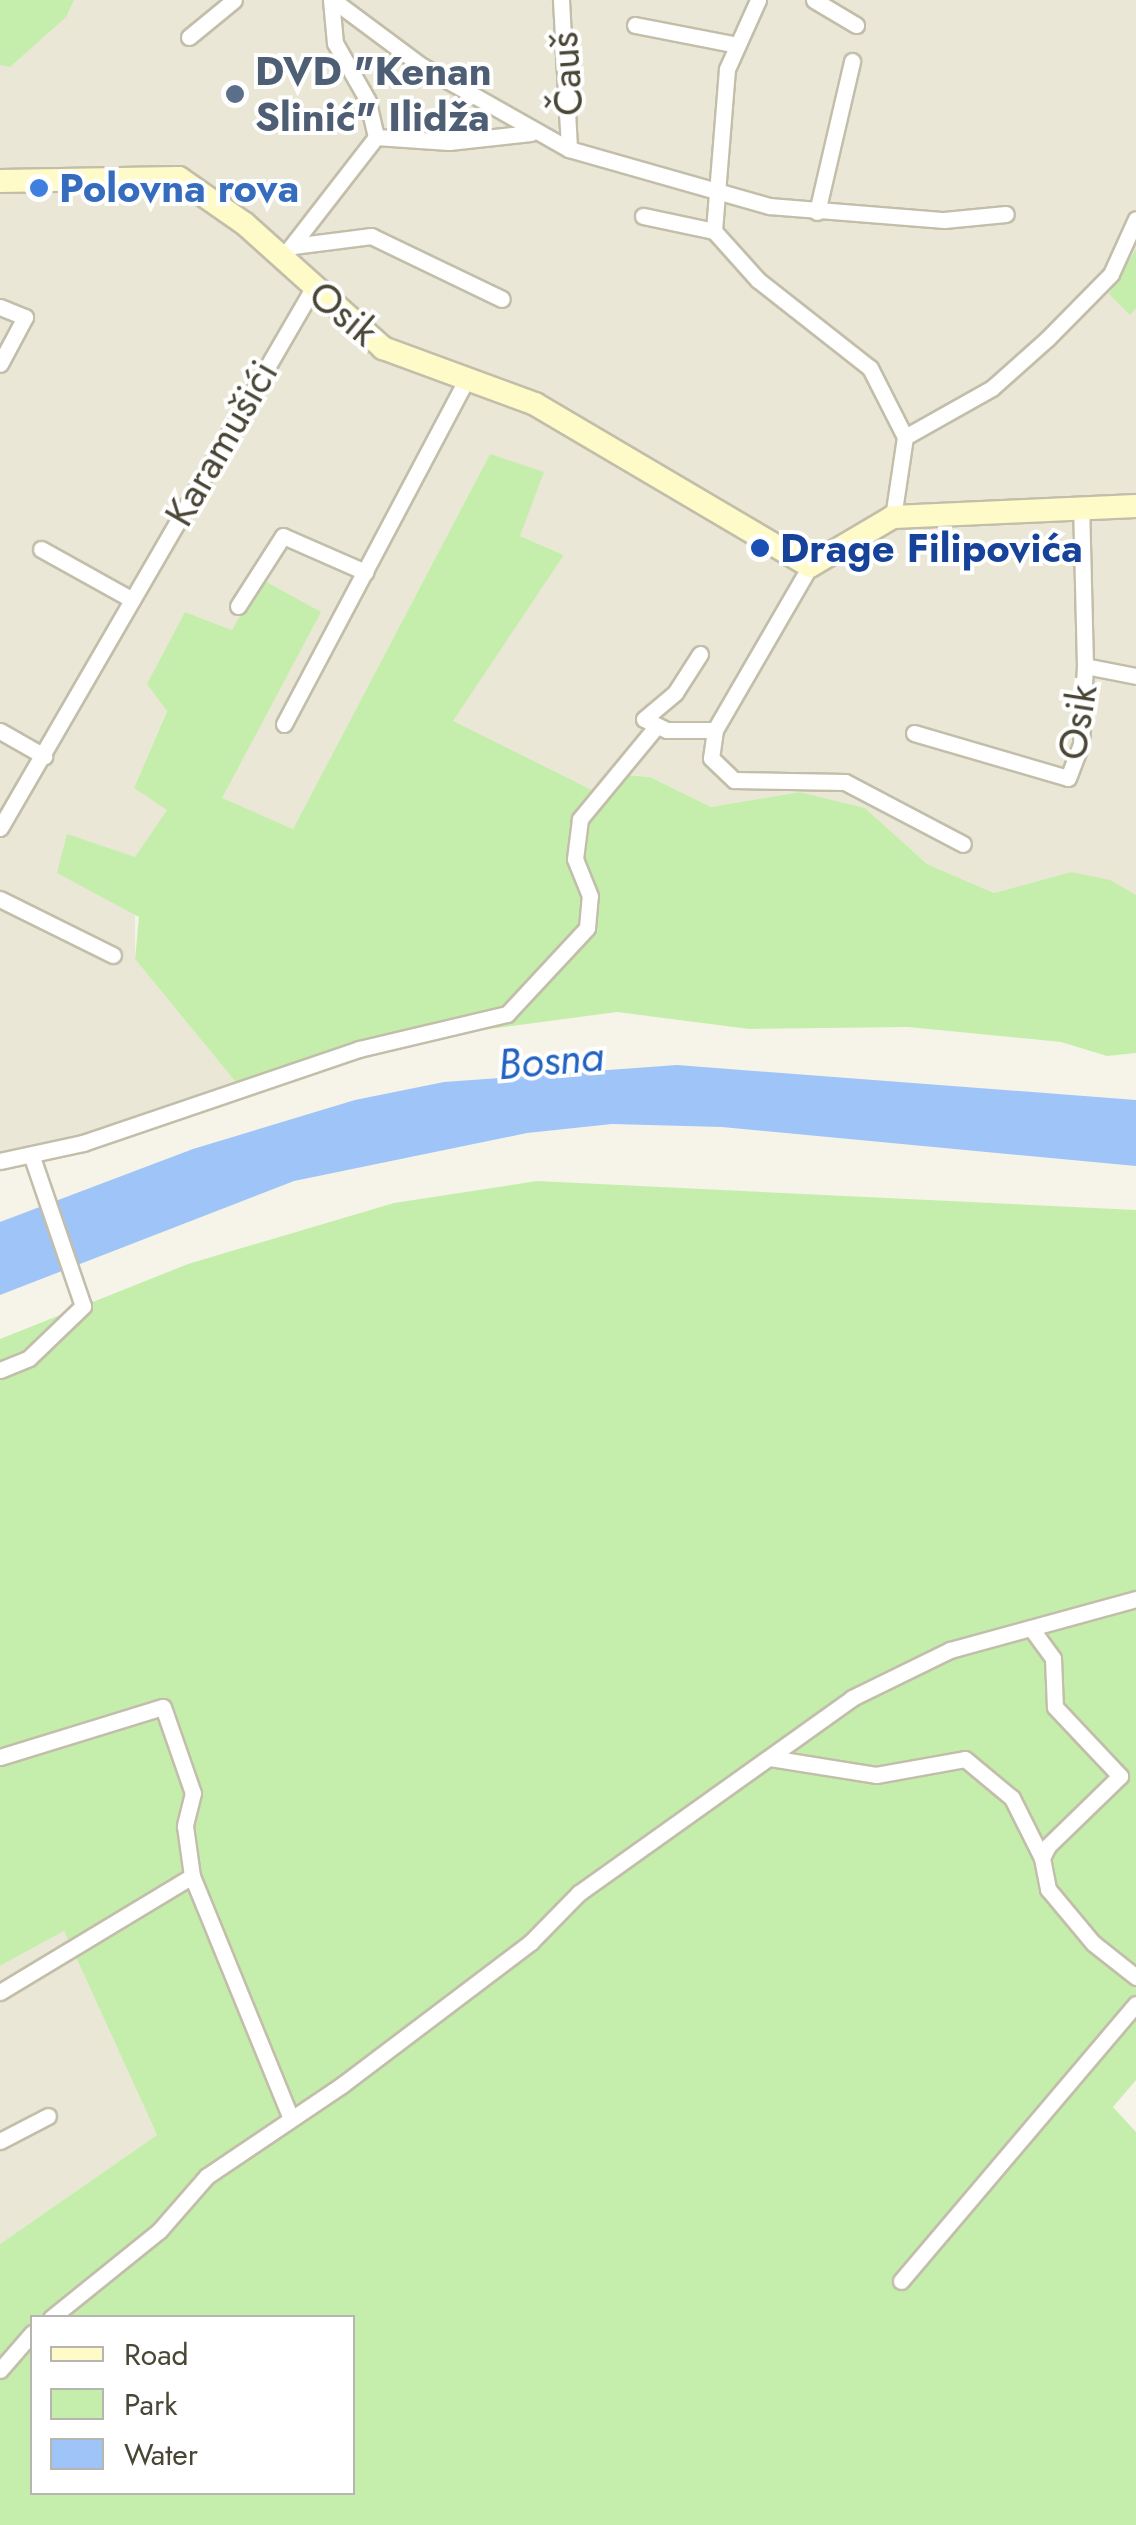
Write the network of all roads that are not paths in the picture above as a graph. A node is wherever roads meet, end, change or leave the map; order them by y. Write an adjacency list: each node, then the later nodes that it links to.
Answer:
1 (234, 0): 8 (street)
2 (332, 0): 11 (street); 12 (street)
3 (561, 0): 13 (street, Čauš)
4 (758, 0): 9 (street)
5 (814, 0): 7 (street)
6 (635, 25): 9 (street)
7 (856, 26)
8 (189, 37)
9 (732, 44): 15 (street)
10 (852, 61): 16 (street)
11 (531, 134): 12 (street); 13 (street)
12 (376, 137): 21 (street, Osik)
13 (569, 149): 15 (street)
14 (0, 181): 21 (main road, Osik)
15 (720, 196): 16 (street); 20 (street)
16 (817, 212): 17 (street)
17 (1006, 214)
18 (643, 216): 20 (street)
19 (1136, 219): 27 (street)
20 (714, 231): 27 (street)
21 (288, 252): 22 (main road, Osik); 23 (street, Osik)
22 (313, 288): 26 (main road, Osik); 34 (street, Karamušići)
23 (502, 299)
24 (0, 307): 25 (street)
25 (0, 364)
26 (468, 377): 32 (main road, Osik); 33 (street)
27 (905, 437): 30 (street)
28 (1080, 505): 29 (main road); 30 (main road); 37 (street, Osik)
29 (1136, 506)
30 (894, 516): 32 (main road)
31 (41, 550): 34 (street)
32 (810, 566): 41 (street)
33 (364, 572): 35 (street); 39 (street)
34 (131, 598): 44 (street, Karamušići)
35 (238, 606)
36 (700, 654): 40 (street)
37 (1086, 666): 38 (street); 43 (street, Osik)
38 (1136, 676)
39 (284, 724)
40 (655, 728): 41 (street); 49 (street)
41 (714, 730): 46 (street)
42 (0, 731): 44 (street)
43 (914, 733)
44 (44, 756): 45 (street, Karamušići)
45 (0, 828)
46 (963, 844)
47 (0, 899): 48 (street)
48 (113, 955)
49 (32, 1157): 50 (street); 51 (street)
50 (0, 1161)
51 (0, 1370)
52 (1136, 1599): 53 (street)
53 (1031, 1628): 55 (street); 56 (street)
54 (0, 1758): 57 (street)
55 (770, 1758): 56 (street); 62 (street)
56 (1042, 1858): 58 (street)
57 (192, 1876): 59 (street); 62 (street)
58 (1136, 1977)
59 (0, 1992)
60 (1136, 2004): 64 (street)
61 (48, 2116): 63 (street)
62 (291, 2118): 65 (street)
63 (0, 2141)
64 (902, 2281)
65 (55, 2315)
66 (30, 2335): 67 (street)
67 (0, 2370)

